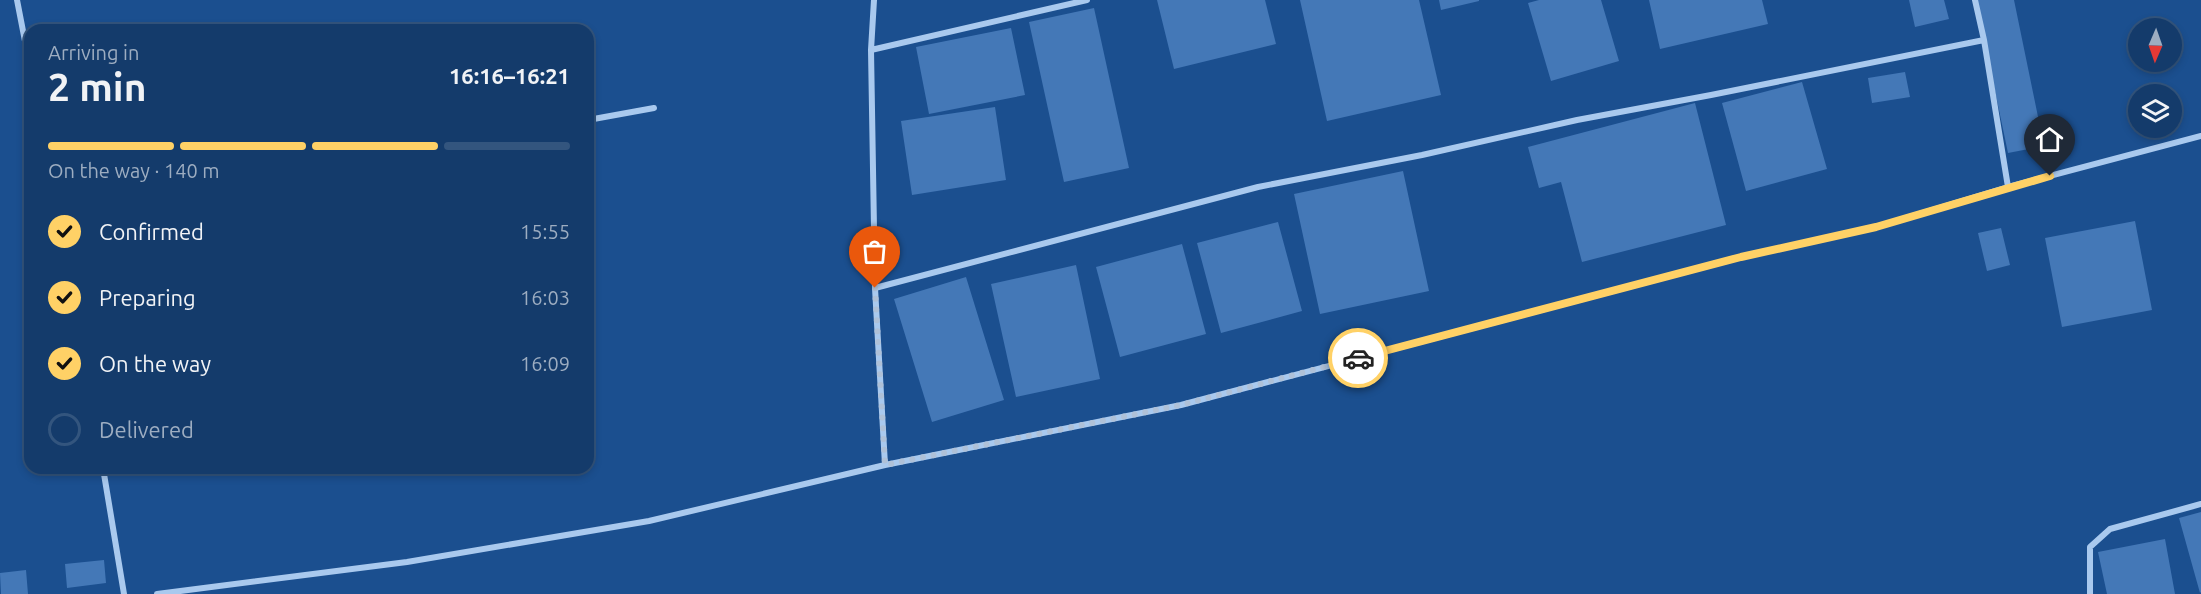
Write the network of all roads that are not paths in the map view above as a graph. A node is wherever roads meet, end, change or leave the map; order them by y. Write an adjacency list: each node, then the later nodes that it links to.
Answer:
1 (16, 0): 5 (street)
2 (874, 0): 7 (street)
3 (1087, 0): 7 (street)
4 (1975, 0): 6 (street)
5 (24, 38)
6 (1984, 40): 11 (street); 12 (street)
7 (871, 50): 12 (street)
8 (654, 108): 9 (street)
9 (594, 119)
10 (2201, 136): 11 (street)
11 (2008, 187): 13 (street)
12 (875, 288): 13 (street)
13 (885, 465): 17 (street)
14 (104, 474): 16 (street)
15 (2201, 504): 18 (street)
16 (124, 594)
17 (157, 594)
18 (2090, 594)

